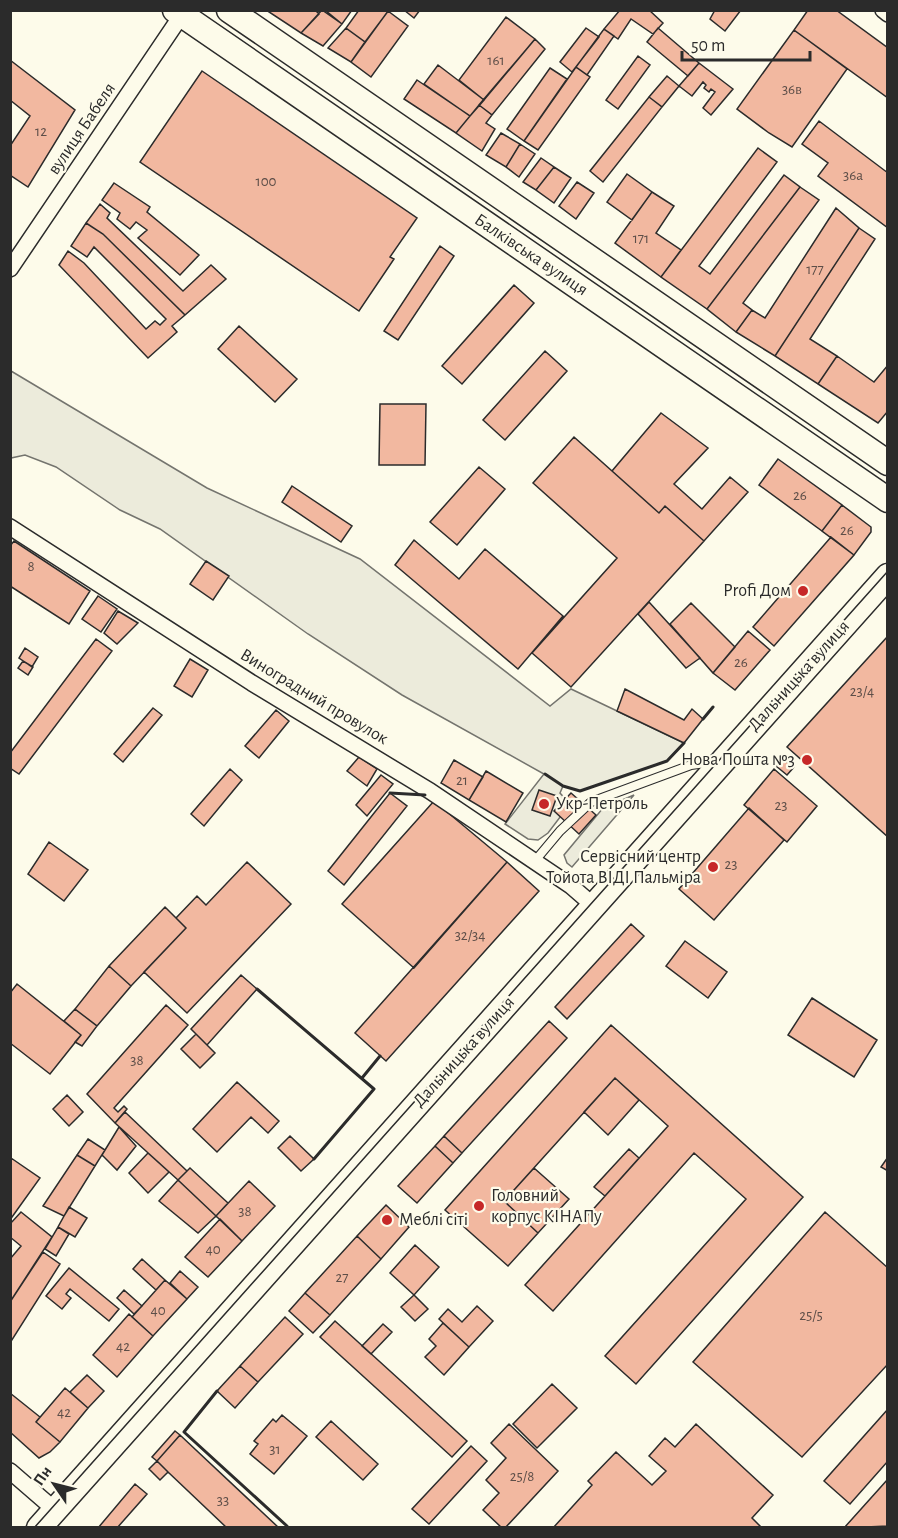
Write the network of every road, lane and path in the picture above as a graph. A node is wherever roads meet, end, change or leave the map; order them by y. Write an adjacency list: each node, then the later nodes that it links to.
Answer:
1 (229, 10): 6 (main road, Балківська вулиця)
2 (883, 10): 4 (street)
3 (180, 12): 5 (street, вулиця Бабеля); 7 (main road, Балківська вулиця)
4 (888, 14)
5 (10, 269)
6 (888, 463)
7 (888, 500)
8 (10, 527): 11 (street, Виноградний провулок)
9 (888, 576): 10 (main road, Дальницька вулиця)
10 (724, 760): 11 (lane); 12 (main road, Дальницька вулиця)
11 (534, 862): 12 (street, Виноградний провулок)
12 (594, 906): 14 (main road, Дальницька вулиця)
13 (10, 1471): 14 (street)
14 (47, 1519)

